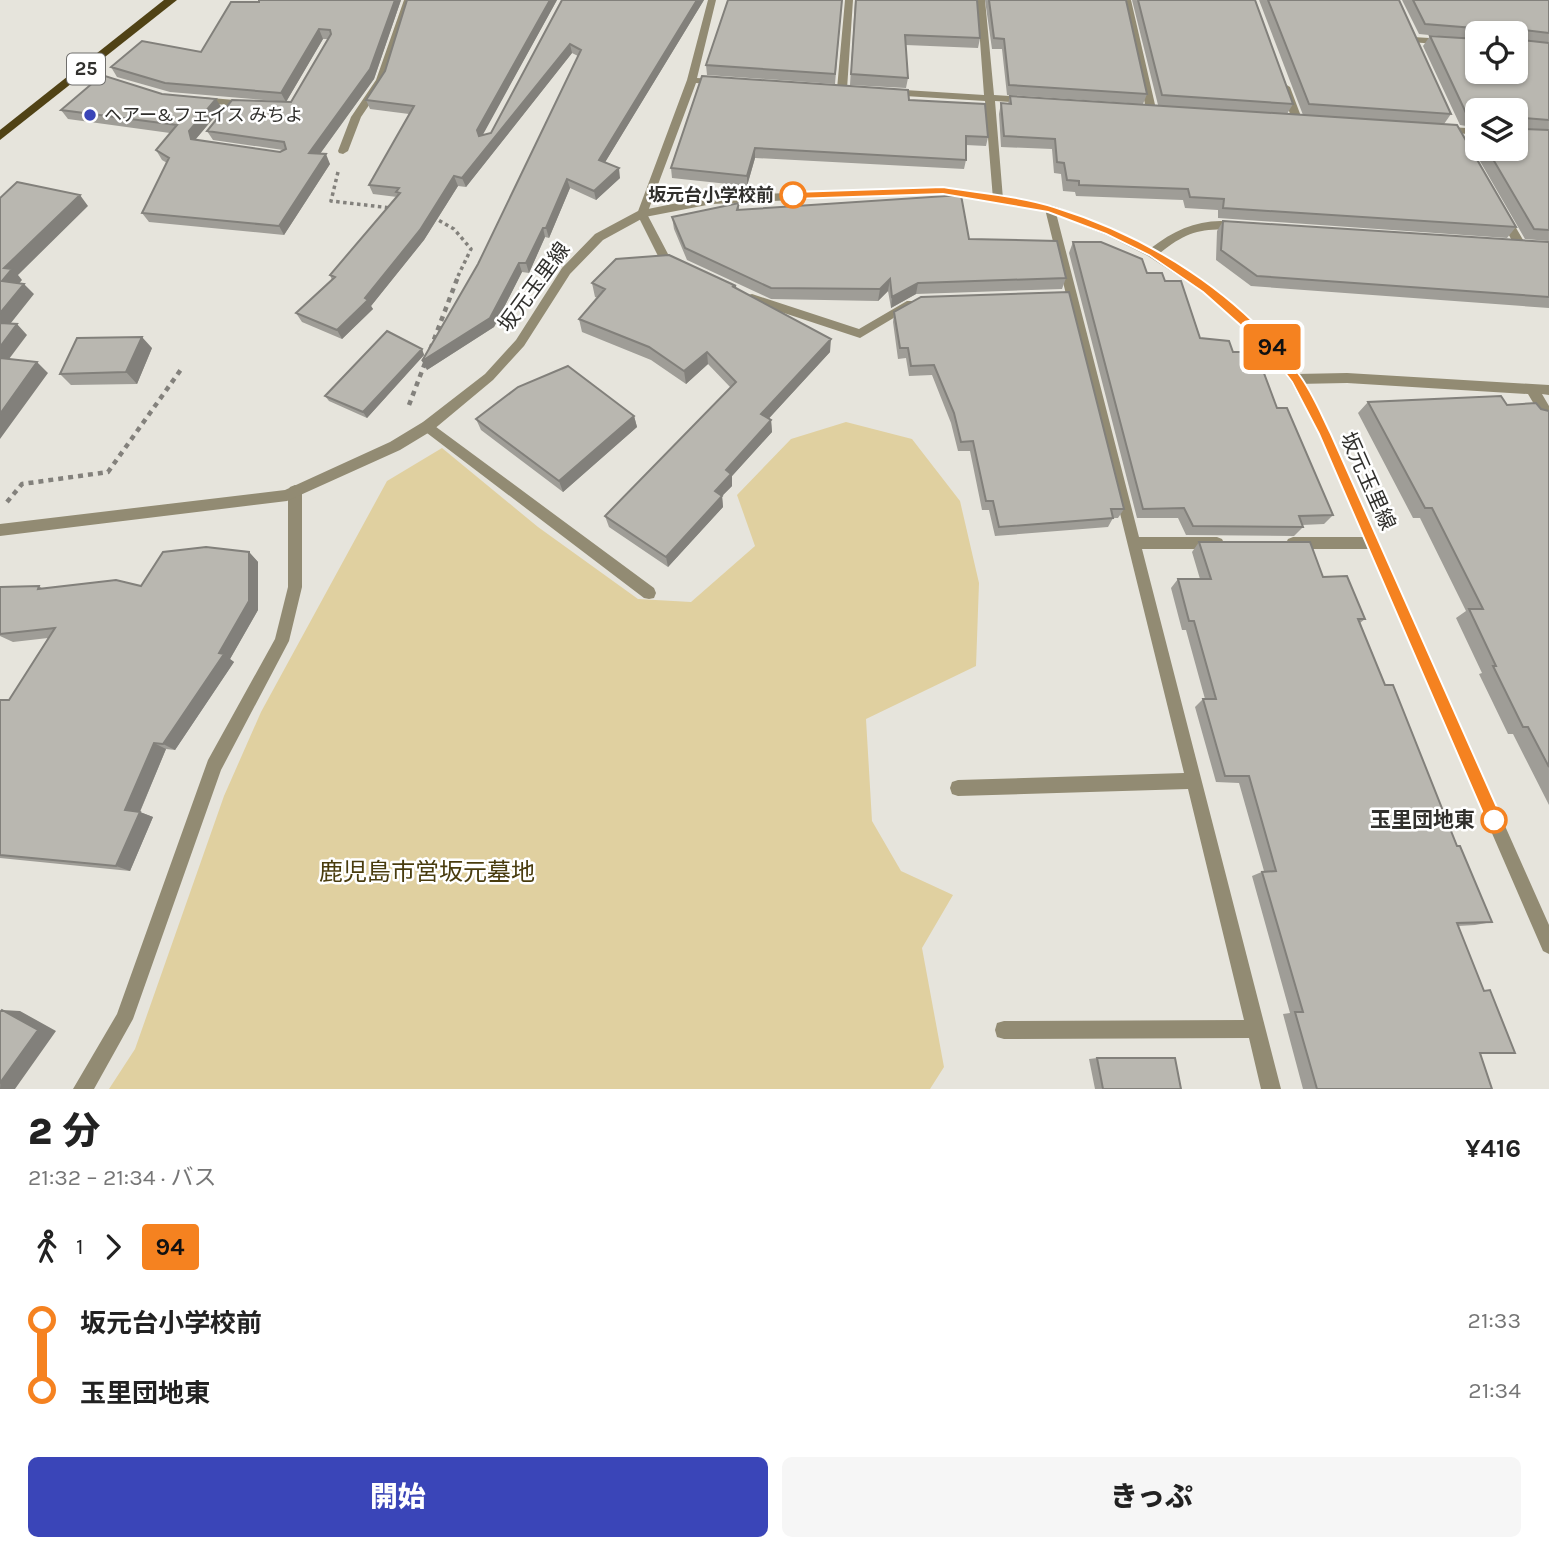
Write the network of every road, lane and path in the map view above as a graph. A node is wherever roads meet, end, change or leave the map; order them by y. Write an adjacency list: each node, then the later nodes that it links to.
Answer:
1 (171, 0): 10 (main road, 25)
2 (408, 0): 36 (street)
3 (712, 0): 11 (street)
4 (849, 0): 15 (street)
5 (981, 0): 18 (street)
6 (1126, 0): 24 (street)
7 (1465, 42): 8 (street)
8 (1418, 51)
9 (1280, 71): 28 (street)
10 (82, 72): 13 (street); 34 (main road, 25)
11 (692, 80): 12 (street); 42 (street)
12 (733, 82)
13 (132, 87)
14 (829, 88): 15 (street)
15 (842, 89): 16 (street)
16 (856, 90)
17 (882, 91): 18 (street)
18 (989, 98): 20 (street); 37 (street)
19 (182, 99): 21 (street)
20 (1043, 102)
21 (234, 103): 22 (street); 26 (street)
22 (256, 105)
23 (1137, 108): 24 (street)
24 (1151, 109): 25 (street)
25 (1164, 110)
26 (226, 113)
27 (1283, 118): 28 (street)
28 (1297, 119): 30 (street)
29 (1449, 119): 32 (street)
30 (1310, 120)
31 (1428, 128): 32 (street)
32 (1454, 130): 33 (street); 35 (street)
33 (1465, 131)
34 (0, 136)
35 (1461, 142)
36 (343, 151): 38 (path)
37 (998, 199): 39 (street, 坂元玉里線); 42 (street, 坂元玉里線)
38 (398, 209)
39 (1050, 209): 45 (street, 坂元玉里線); 59 (street)
40 (1500, 211): 44 (street)
41 (424, 212): 55 (path)
42 (642, 214): 46 (street); 54 (street, 坂元玉里線)
43 (1247, 226): 45 (street)
44 (1506, 244)
45 (1153, 253): 50 (street, 坂元玉里線)
46 (687, 268)
47 (744, 294): 48 (street)
48 (929, 301)
49 (182, 368): 57 (path)
50 (1296, 379): 51 (street); 62 (street, 坂元玉里線)
51 (1532, 389): 52 (street); 53 (street)
52 (1549, 390)
53 (1549, 417)
54 (428, 426): 55 (street, 坂元玉里線); 63 (street)
55 (395, 446): 56 (street, 坂元玉里線)
56 (295, 491): 58 (street, 坂元玉里線); 69 (street)
57 (0, 511)
58 (0, 530)
59 (1134, 543): 60 (street); 64 (street)
60 (1232, 543)
61 (1274, 543): 62 (street)
62 (1372, 543): 66 (street, 坂元玉里線)
63 (649, 593)
64 (1194, 781): 65 (street); 67 (street)
65 (958, 788)
66 (1549, 945)
67 (1256, 1029): 68 (street); 70 (street)
68 (1004, 1030)
69 (83, 1089)
70 (1271, 1089)

